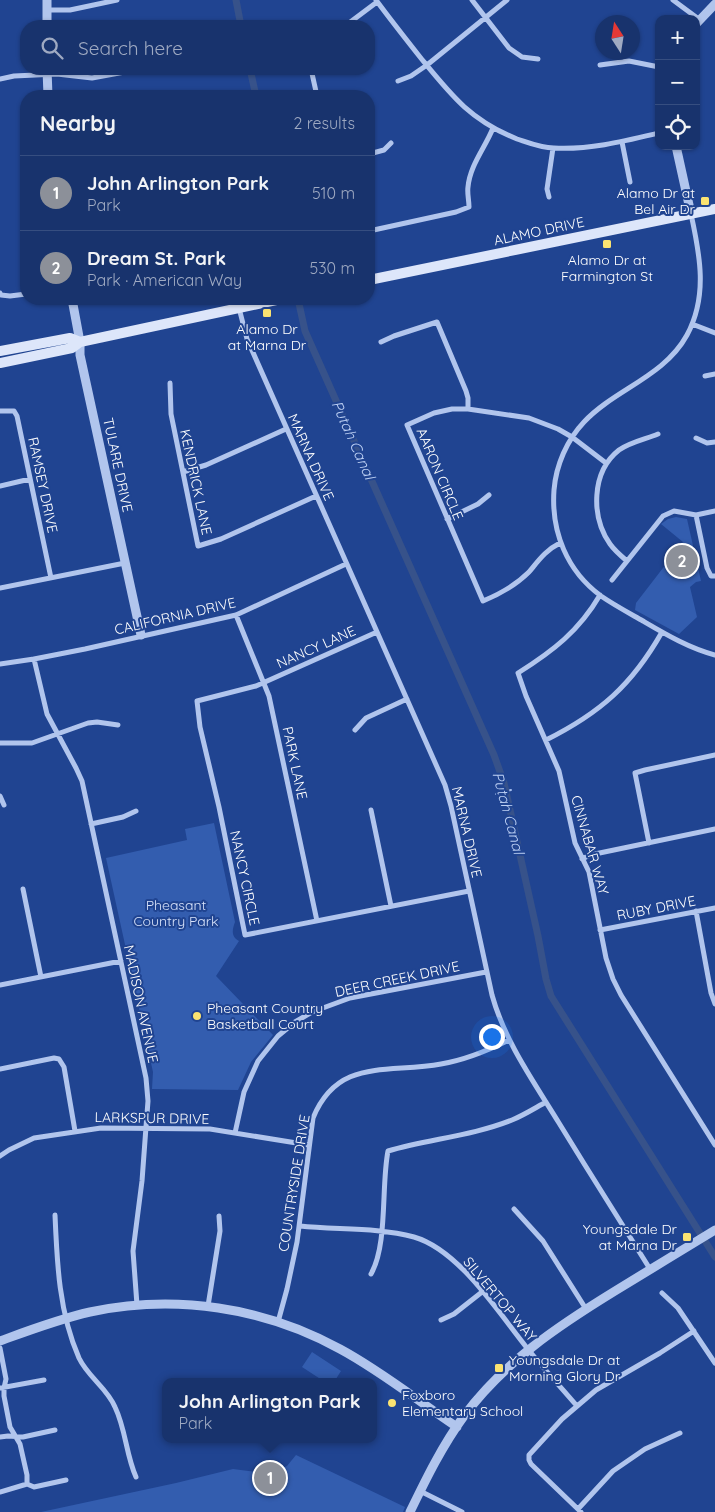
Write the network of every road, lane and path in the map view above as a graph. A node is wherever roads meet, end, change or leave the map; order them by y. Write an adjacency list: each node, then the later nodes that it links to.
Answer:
1 (47, 0): 8 (street)
2 (117, 0): 8 (street)
3 (472, 0): 10 (street)
4 (507, 0): 10 (street)
5 (673, 0): 9 (street)
6 (376, 1): 12 (street); 15 (street)
7 (715, 4): 13 (street)
8 (47, 10): 11 (street)
9 (690, 15)
10 (486, 17): 14 (street); 15 (street)
11 (47, 20)
12 (352, 20)
13 (700, 20)
14 (538, 59)
15 (427, 64): 24 (street); 27 (street)
16 (600, 65): 17 (street)
17 (655, 66)
18 (22, 75): 23 (street)
19 (47, 75): 25 (street)
20 (66, 75): 21 (street)
21 (108, 75)
22 (312, 75): 26 (street)
23 (0, 79)
24 (398, 81)
25 (48, 90)
26 (316, 90)
27 (493, 128): 31 (street); 38 (street)
28 (655, 134): 29 (street)
29 (622, 142): 31 (street); 34 (street)
30 (391, 143): 33 (street)
31 (553, 148): 35 (street)
32 (677, 150): 37 (street)
33 (375, 152)
34 (630, 182)
35 (549, 197)
36 (715, 209): 37 (main road, ALAMO DRIVE)
37 (691, 214): 39 (main road, ALAMO DRIVE); 45 (street)
38 (375, 230)
39 (375, 279)
40 (0, 293): 41 (street)
41 (20, 295)
42 (73, 305): 47 (street, TULARE DRIVE)
43 (253, 305): 44 (main road)
44 (239, 308): 47 (main road); 56 (street, MARNA DRIVE)
45 (692, 324): 46 (street); 58 (street)
46 (715, 333)
47 (80, 342): 49 (main road); 50 (main road); 72 (street, TULARE DRIVE)
48 (381, 342): 54 (street)
49 (0, 351)
50 (0, 363)
51 (715, 374): 52 (street)
52 (705, 376)
53 (170, 383): 62 (street, KENDRICK LANE)
54 (468, 410): 58 (street, AARON CIRCLE); 69 (street, AARON CIRCLE)
55 (0, 411): 63 (street, RAMSEY DRIVE)
56 (286, 429): 62 (street); 66 (street, MARNA DRIVE)
57 (658, 434): 61 (street)
58 (572, 437): 61 (street, AARON CIRCLE); 70 (street)
59 (696, 438): 60 (street)
60 (715, 442)
61 (606, 463): 71 (street)
62 (183, 472): 66 (street, KENDRICK LANE)
63 (30, 479): 64 (street); 75 (street, RAMSEY DRIVE)
64 (0, 486)
65 (489, 495): 69 (street)
66 (316, 496): 73 (street, MARNA DRIVE)
67 (715, 510): 68 (street)
68 (696, 515): 71 (street); 74 (street)
69 (447, 519): 70 (street, AARON CIRCLE)
70 (560, 543): 78 (street)
71 (627, 561): 76 (street)
72 (125, 563): 75 (street); 82 (street, TULARE DRIVE)
73 (346, 564): 79 (street, CALIFORNIA DRIVE); 80 (street, MARNA DRIVE)
74 (715, 576)
75 (51, 578): 77 (street)
76 (612, 580)
77 (0, 588)
78 (600, 595): 81 (street); 91 (street, CINNABAR WAY)
79 (236, 615): 82 (street, CALIFORNIA DRIVE); 86 (street, PARK LANE)
80 (377, 632): 86 (street, NANCY LANE); 87 (street, MARNA DRIVE)
81 (662, 632): 83 (street); 91 (street)
82 (140, 636): 84 (street, CALIFORNIA DRIVE)
83 (715, 655)
84 (34, 660): 85 (street, CALIFORNIA DRIVE); 90 (street, MADISON AVENUE)
85 (0, 664)
86 (264, 682): 107 (street, PARK LANE); 107 (street, NANCY CIRCLE)
87 (407, 699): 89 (street); 103 (street, MARNA DRIVE)
88 (118, 725): 90 (street)
89 (355, 730)
90 (57, 734): 92 (street); 98 (street, MADISON AVENUE)
91 (546, 740): 101 (street, CINNABAR WAY)
92 (0, 743)
93 (715, 755): 100 (street)
94 (0, 796): 95 (street)
95 (4, 805)
96 (371, 810): 104 (street)
97 (136, 811): 98 (street)
98 (91, 824): 109 (street, MADISON AVENUE)
99 (715, 829): 100 (street)
100 (649, 843): 101 (street)
101 (582, 859): 108 (street, CINNABAR WAY)
102 (23, 889): 111 (street)
103 (469, 891): 104 (street, NANCY CIRCLE); 110 (street, MARNA DRIVE)
104 (391, 906): 107 (street, NANCY CIRCLE)
105 (715, 908): 106 (street, RUBY DRIVE)
106 (696, 912): 108 (street, RUBY DRIVE); 113 (street)
107 (317, 921)
108 (600, 930): 121 (street, CINNABAR WAY)
109 (121, 961): 111 (street); 117 (street, MADISON AVENUE)
110 (486, 972): 114 (street, MARNA DRIVE); 119 (street, DEER CREEK DRIVE)
111 (41, 977): 112 (street)
112 (0, 985)
113 (715, 1004)
114 (509, 1040): 116 (street, MARNA DRIVE); 120 (street, COUNTRYSIDE DRIVE)
115 (0, 1069): 118 (street)
116 (546, 1102): 127 (street); 129 (street, MARNA DRIVE)
117 (146, 1127): 118 (street, LARKSPUR DRIVE); 119 (street, LARKSPUR DRIVE); 133 (street, MADISON AVENUE)
118 (75, 1130): 122 (street, LARKSPUR DRIVE)
119 (235, 1132): 120 (street, LARKSPUR DRIVE)
120 (309, 1145): 126 (street, COUNTRYSIDE DRIVE)
121 (715, 1145)
122 (0, 1156)
123 (514, 1209): 135 (street)
124 (55, 1215): 136 (street)
125 (220, 1216): 134 (street)
126 (300, 1226): 127 (street, SILVERTOP WAY); 138 (street, COUNTRYSIDE DRIVE)
127 (381, 1231): 130 (street); 131 (street, SILVERTOP WAY)
128 (713, 1231): 129 (street)
129 (650, 1269): 135 (street)
130 (372, 1274)
131 (482, 1292): 137 (street); 142 (street, SILVERTOP WAY)
132 (662, 1293): 139 (street)
133 (137, 1305): 134 (street); 136 (street)
134 (208, 1306): 138 (street)
135 (586, 1309): 142 (street)
136 (67, 1318): 140 (street); 152 (street)
137 (441, 1320)
138 (278, 1322): 147 (street)
139 (694, 1330): 143 (street); 146 (street)
140 (0, 1341)
141 (0, 1348): 145 (street)
142 (528, 1349): 146 (street, SILVERTOP WAY); 147 (street)
143 (715, 1363)
144 (44, 1380): 145 (street)
145 (2, 1388): 151 (street)
146 (577, 1406): 157 (street)
147 (457, 1427): 155 (street)
148 (55, 1430): 151 (street)
149 (680, 1433): 157 (street)
150 (0, 1437): 151 (street)
151 (16, 1437): 154 (street)
152 (136, 1477)
153 (66, 1480): 154 (street)
154 (27, 1484): 156 (street)
155 (420, 1491): 158 (street); 159 (street)
156 (0, 1492)
157 (580, 1510)
158 (410, 1512)
159 (462, 1512)

